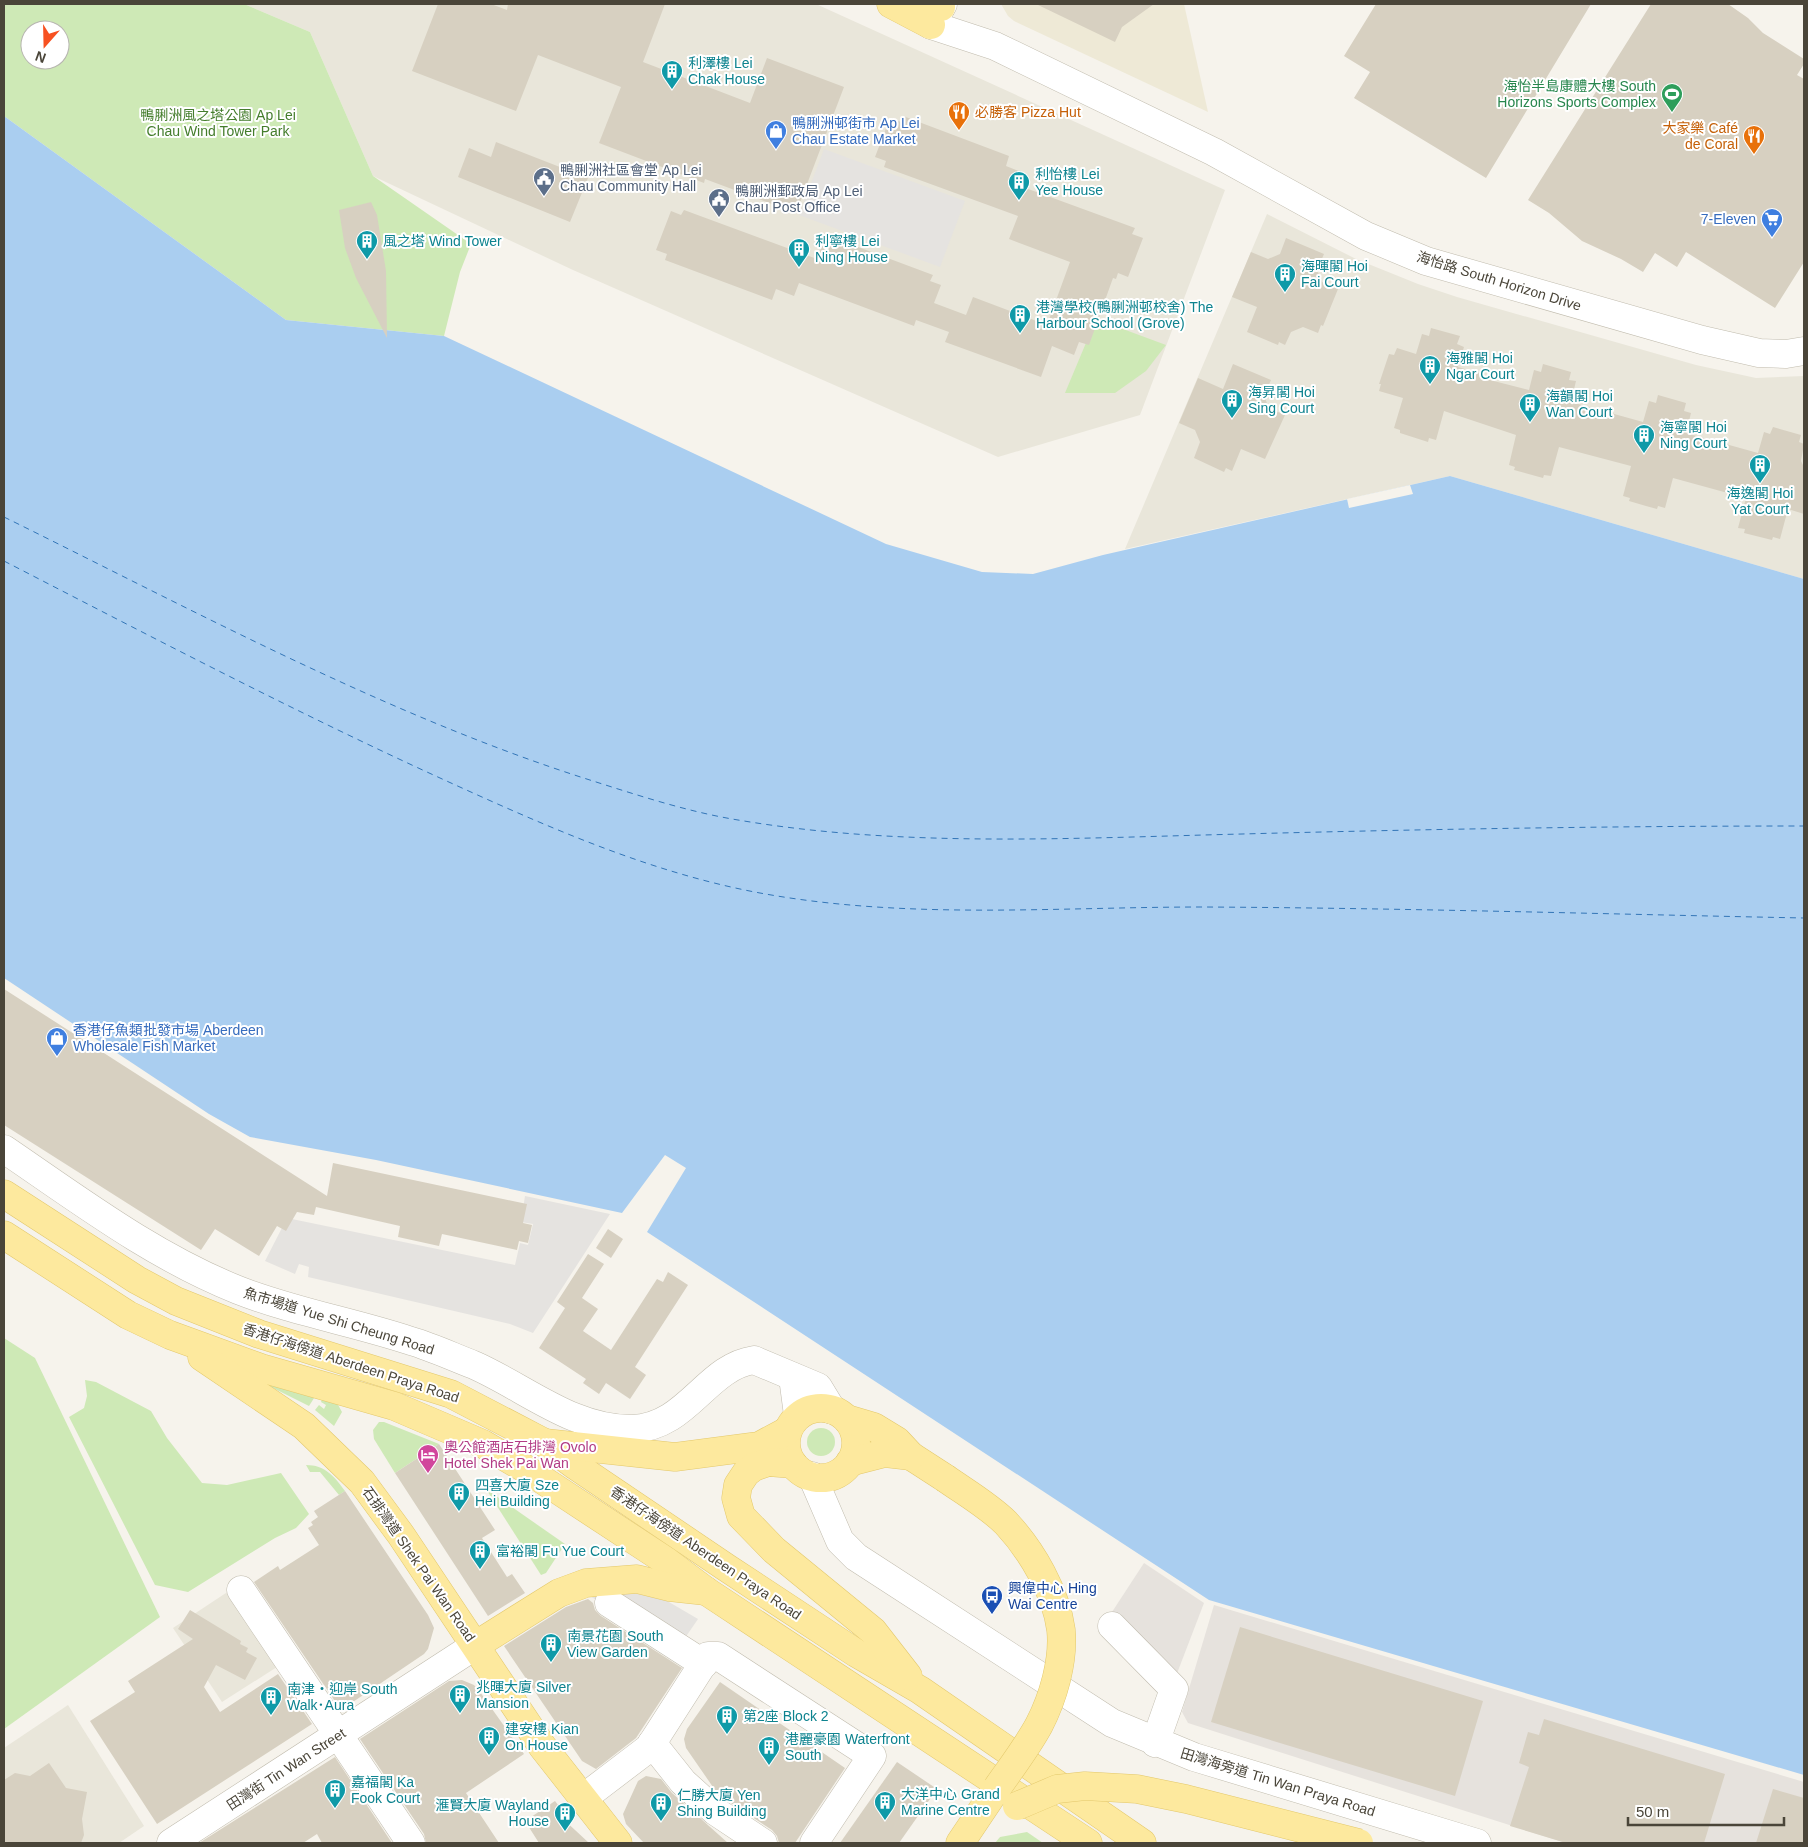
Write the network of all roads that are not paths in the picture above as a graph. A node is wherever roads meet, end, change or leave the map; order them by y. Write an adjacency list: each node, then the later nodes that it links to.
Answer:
1 (891, 4): 2 (main road)
2 (938, 10): 3 (street, 海怡路 South Horizon Drive)
3 (1804, 351)
4 (4, 1149): 8 (street, 魚市場道 Yue Shi Cheung Road)
5 (4, 1194): 11 (main road, 香港仔海傍道 Aberdeen Praya Road)
6 (4, 1235): 7 (main road, 香港仔海傍道 Aberdeen Praya Road)
7 (170, 1335): 15 (main road, 香港仔海傍道 Aberdeen Praya Road); 18 (main road, 石排灣道 Shek Pai Wan Road)
8 (793, 1378): 9 (street, 魚市場道 Yue Shi Cheung Road); 10 (street)
9 (839, 1414): 10 (main road); 12 (main road); 13 (main road)
10 (793, 1423): 11 (main road); 13 (main road)
11 (545, 1443): 20 (main road, 香港仔海傍道 Aberdeen Praya Road)
12 (912, 1456): 13 (main road); 25 (main road, bridge)
13 (822, 1469): 20 (main road); 23 (street, 田灣海旁道 Tin Wan Praya Road)
14 (241, 1590): 21 (street)
15 (706, 1591): 18 (main road); 31 (main road, 香港仔海傍道 Aberdeen Praya Road)
16 (608, 1603): 19 (street)
17 (1112, 1626): 23 (street)
18 (476, 1645): 21 (street, 田灣街 Tin Wan Street); 24 (main road, 石排灣道 Shek Pai Wan Road)
19 (704, 1664): 22 (street); 30 (street)
20 (920, 1690): 32 (main road, 香港仔海傍道 Aberdeen Praya Road)
21 (338, 1736): 26 (street, 田灣街 Tin Wan Street); 27 (street)
22 (652, 1743): 24 (street); 29 (street)
23 (1155, 1743): 34 (street, 田灣海旁道 Tin Wan Praya Road)
24 (582, 1799): 28 (main road, 石排灣道 Shek Pai Wan Road)
25 (963, 1838): 33 (main road, bridge)
26 (171, 1843)
27 (411, 1843)
28 (618, 1843)
29 (763, 1843)
30 (814, 1843)
31 (1088, 1843)
32 (1142, 1843)
33 (1359, 1843)
34 (1477, 1843)

